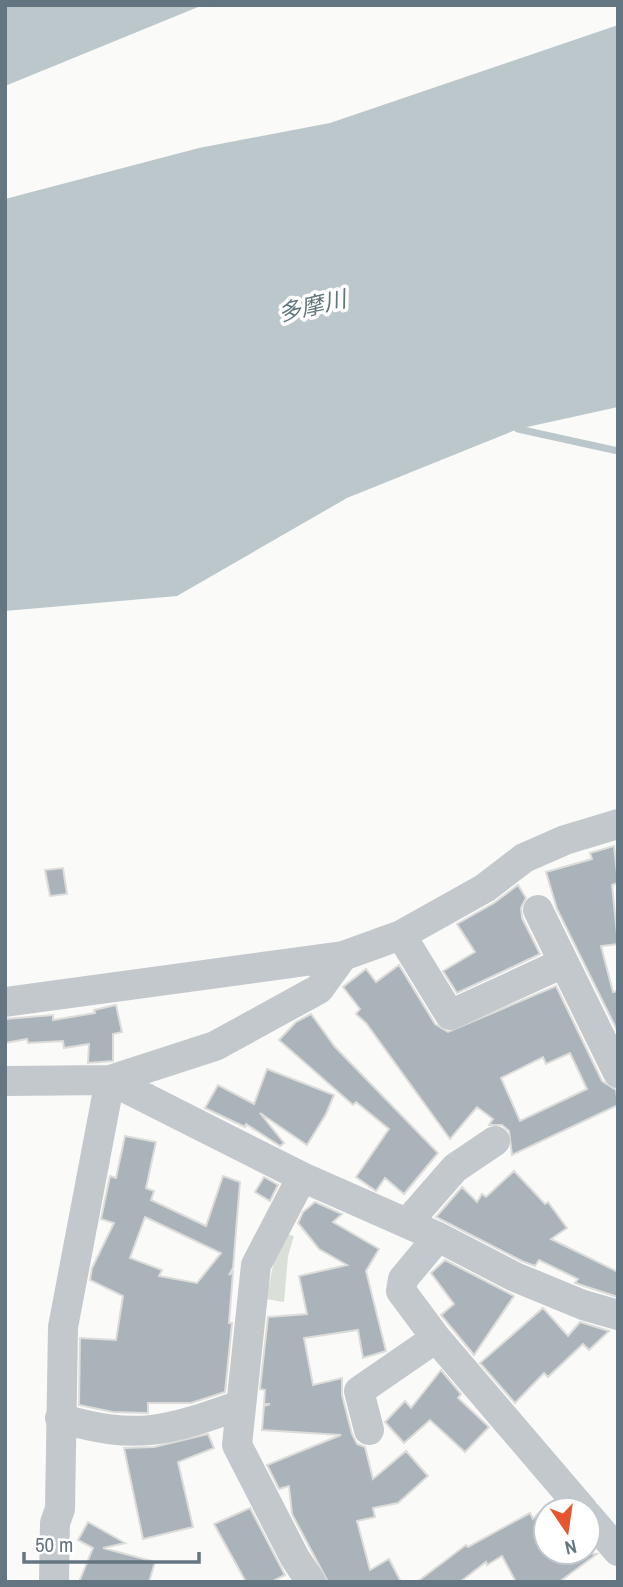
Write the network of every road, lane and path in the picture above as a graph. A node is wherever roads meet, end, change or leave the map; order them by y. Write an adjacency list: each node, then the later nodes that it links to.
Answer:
1 (618, 824): 3 (street)
2 (538, 910): 5 (street)
3 (401, 935): 4 (street); 5 (street)
4 (342, 956): 6 (street); 8 (street)
5 (563, 963): 7 (street)
6 (5, 1002)
7 (618, 1073)
8 (110, 1080): 9 (street); 11 (street); 17 (street)
9 (5, 1081)
10 (495, 1141): 12 (street)
11 (302, 1177): 12 (street); 16 (street)
12 (407, 1223): 13 (street)
13 (438, 1237): 14 (street); 15 (street)
14 (618, 1315)
15 (436, 1338): 18 (street); 19 (street)
16 (241, 1405): 17 (street); 23 (street)
17 (60, 1418): 22 (street)
18 (369, 1430)
19 (571, 1496)
20 (602, 1532): 21 (street)
21 (618, 1551)
22 (54, 1582)
23 (312, 1582)

